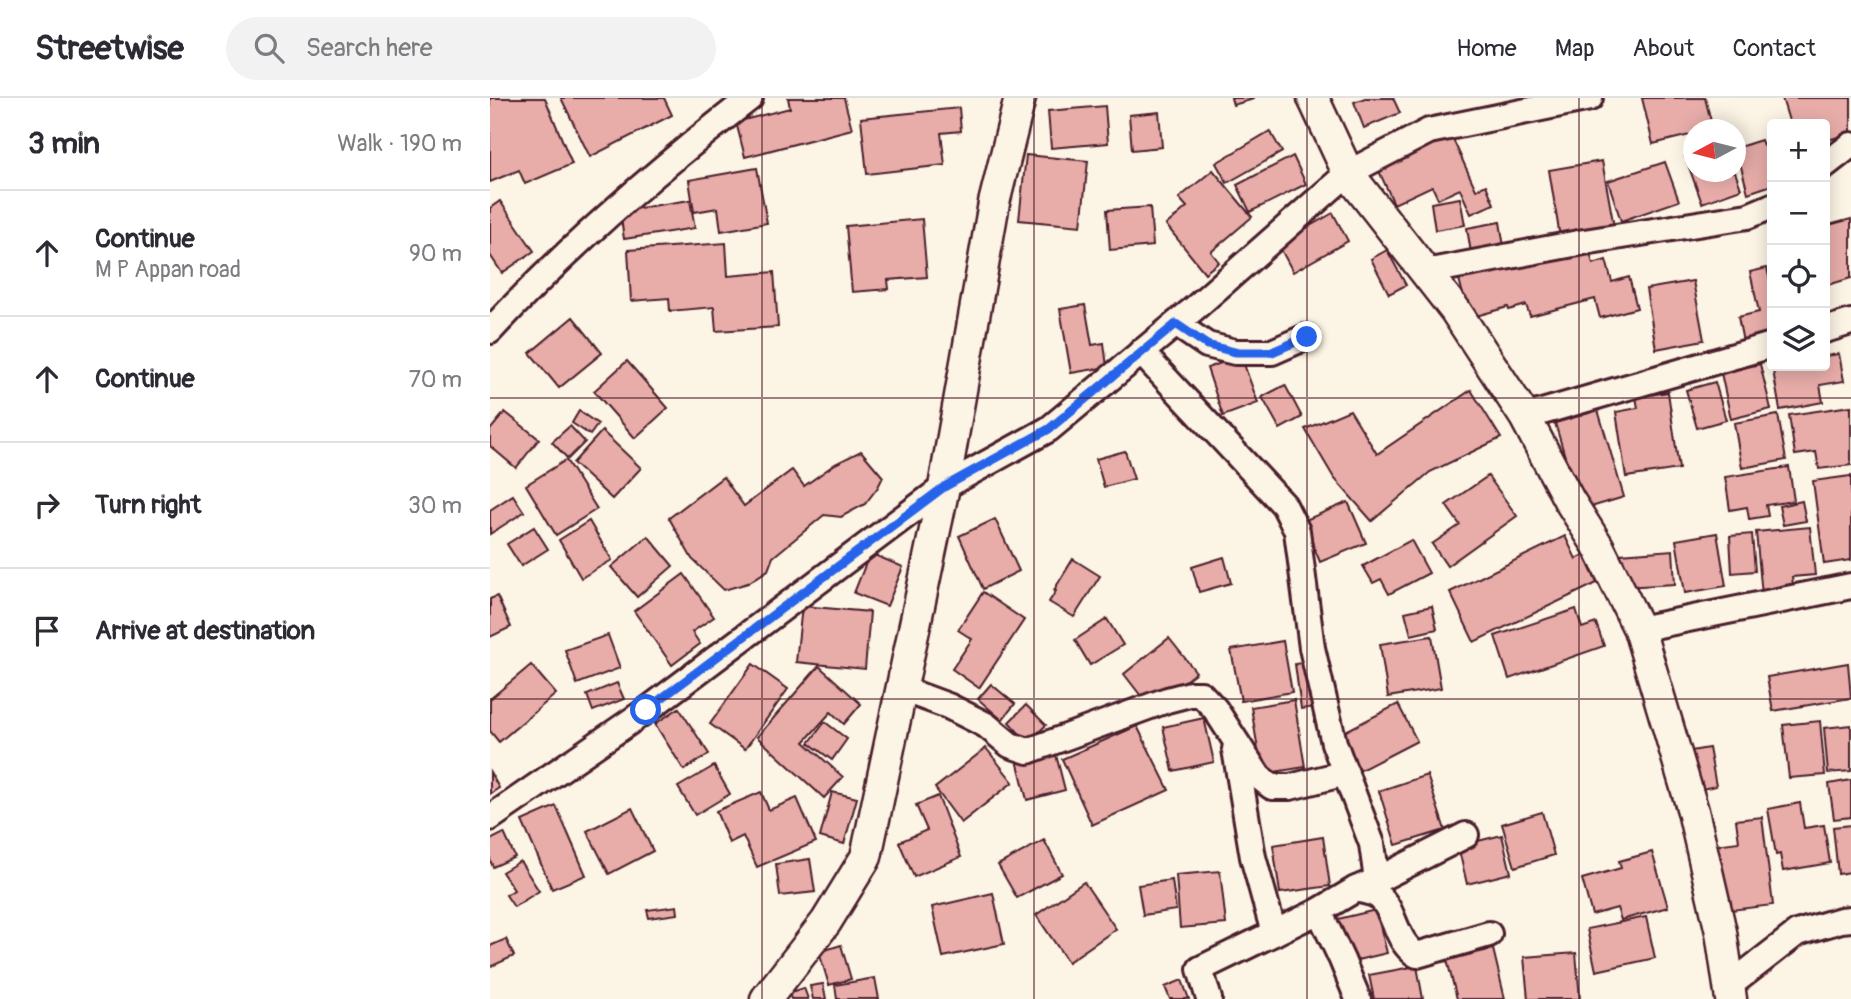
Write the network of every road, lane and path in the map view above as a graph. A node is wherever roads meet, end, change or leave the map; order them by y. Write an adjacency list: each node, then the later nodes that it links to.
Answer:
1 (750, 98): 13 (street)
2 (1020, 98): 18 (street)
3 (1313, 98): 7 (street)
4 (1590, 98): 7 (street)
5 (1851, 145): 6 (street)
6 (1830, 161)
7 (1348, 173): 9 (street); 11 (street)
8 (1767, 207): 9 (street)
9 (1425, 272): 17 (street)
10 (1851, 322): 12 (street)
11 (1176, 324): 14 (street); 16 (street)
12 (1830, 328)
13 (490, 331)
14 (1307, 337)
15 (1767, 346): 17 (street)
16 (1141, 352): 18 (street); 23 (street)
17 (1525, 417): 20 (street)
18 (944, 487): 21 (street); 24 (street)
19 (1851, 586): 20 (street)
20 (1639, 629): 31 (street)
21 (902, 689): 22 (street); 32 (street)
22 (1233, 737): 23 (street); 29 (street)
23 (1346, 773): 26 (street)
24 (490, 818)
25 (1466, 835): 26 (street)
26 (1367, 884): 27 (street); 30 (street)
27 (1318, 911): 29 (street); 34 (street)
28 (1851, 919): 31 (street)
29 (1274, 933): 33 (street)
30 (1489, 934)
31 (1730, 993)
32 (765, 999)
33 (1209, 999)
34 (1358, 999)

